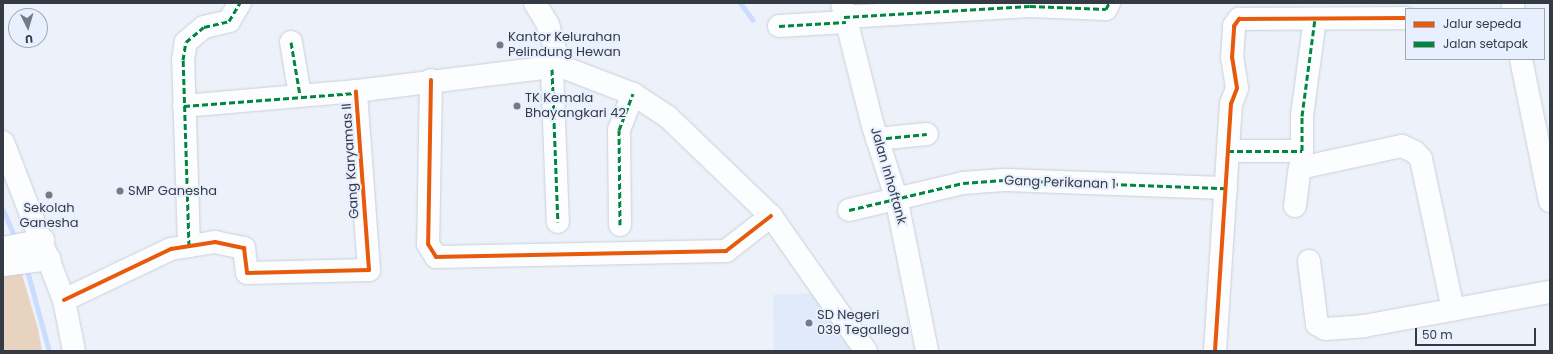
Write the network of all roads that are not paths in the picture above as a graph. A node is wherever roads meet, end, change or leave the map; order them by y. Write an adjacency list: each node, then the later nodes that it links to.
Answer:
1 (240, 3): 15 (street)
2 (535, 3): 10 (street)
3 (1109, 3): 4 (street)
4 (844, 14): 7 (street); 17 (street, Jalan Inhoftank)
5 (1405, 18): 6 (street)
6 (1315, 19): 19 (street); 19 (street)
7 (779, 26)
8 (291, 42): 14 (street)
9 (1521, 60): 22 (street)
10 (556, 67): 11 (street); 13 (street); 26 (street)
11 (431, 80): 12 (street); 25 (street)
12 (356, 91): 14 (street); 28 (street, Gang Karyamas II)
13 (633, 94): 25 (street); 27 (street)
14 (300, 96): 15 (street)
15 (184, 106): 28 (street)
16 (927, 134): 17 (street)
17 (877, 139): 21 (street, Jalan Inhoftank)
18 (3, 142): 30 (street)
19 (1228, 151): 20 (street)
20 (1226, 188): 21 (street, Gang Perikanan 1); 39 (street)
21 (896, 197): 24 (street, Gang Perikanan 1); 38 (street, Jalan Inhoftank)
22 (1550, 201)
23 (1295, 206): 35 (street)
24 (849, 210)
25 (771, 216): 37 (street)
26 (558, 222)
27 (620, 225)
28 (189, 246): 34 (street)
29 (3, 248): 30 (street)
30 (38, 251): 32 (street); 34 (street)
31 (1308, 260): 35 (street)
32 (3, 265)
33 (1550, 292): 35 (street)
34 (64, 300): 36 (street)
35 (1453, 310)
36 (74, 351)
37 (866, 351)
38 (926, 351)
39 (1215, 351)

